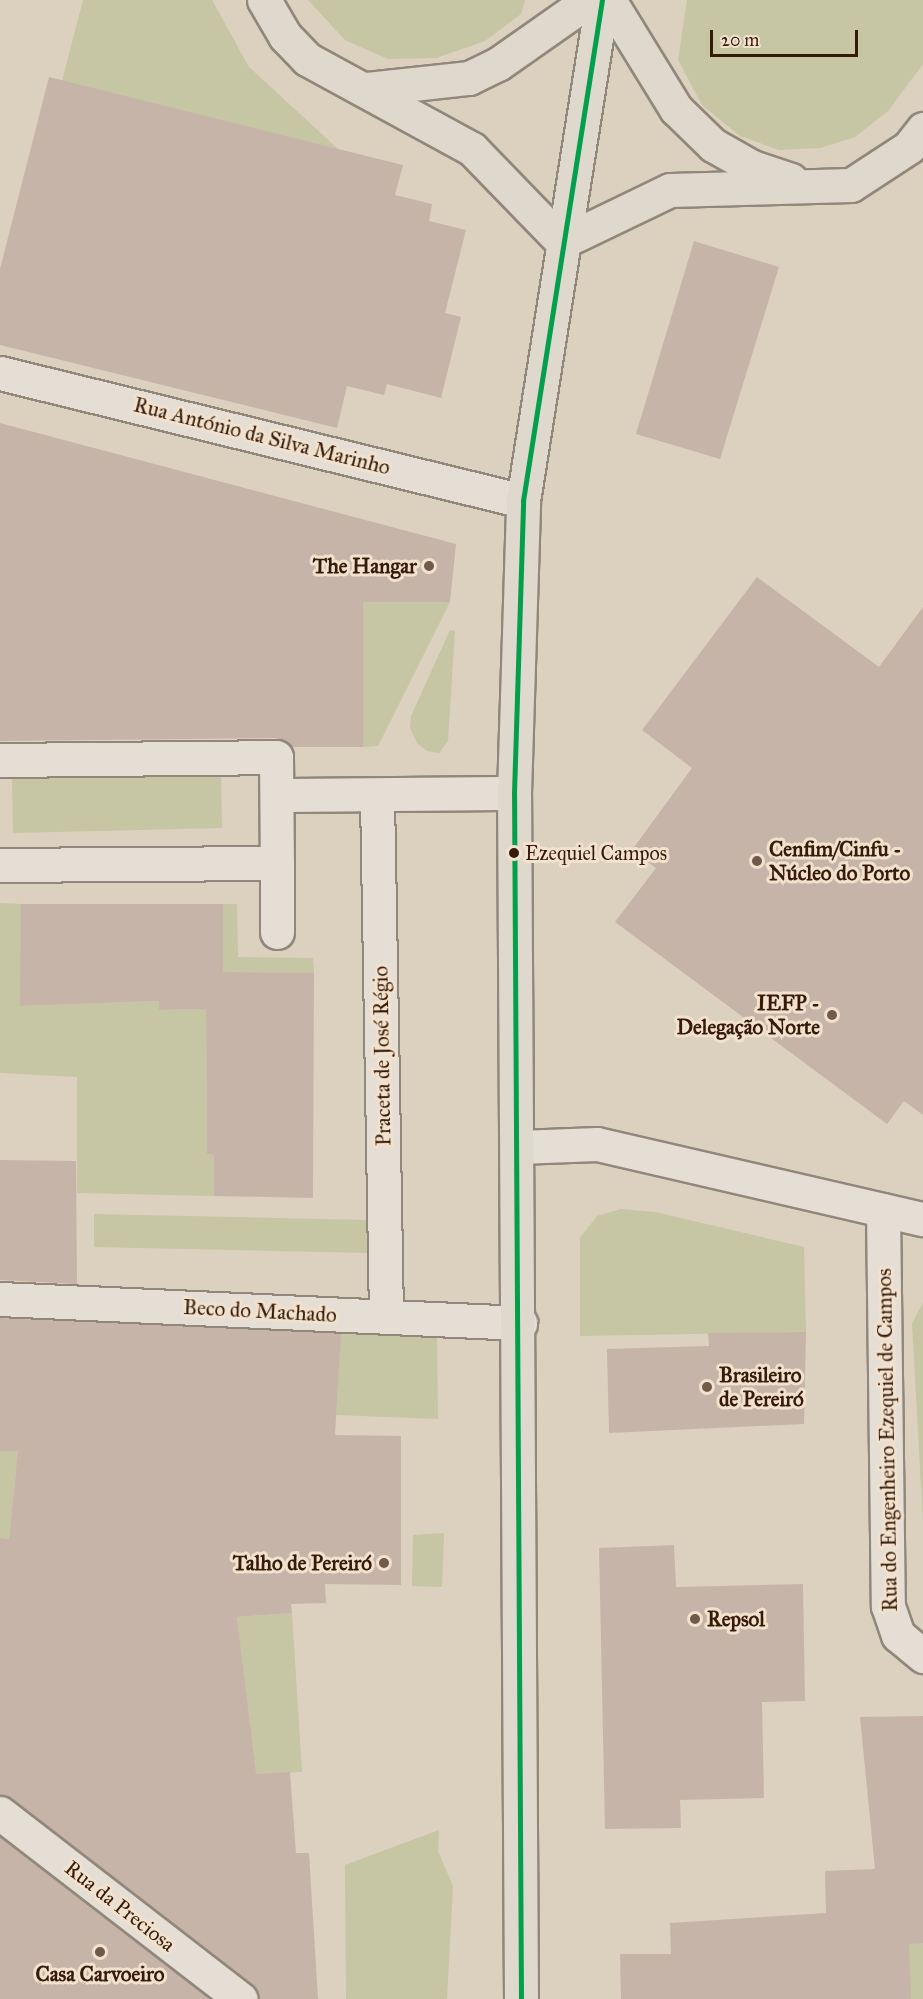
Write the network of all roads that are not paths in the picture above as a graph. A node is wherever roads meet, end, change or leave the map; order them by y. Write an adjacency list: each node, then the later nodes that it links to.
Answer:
1 (264, 0): 5 (main road)
2 (589, 0): 5 (main road)
3 (602, 0): 8 (main road)
4 (609, 0): 7 (main road)
5 (367, 89): 8 (main road)
6 (923, 129): 7 (main road)
7 (816, 189): 8 (main road)
8 (561, 242): 10 (main road)
9 (0, 373): 10 (street, Rua António da Silva Marinho)
10 (523, 501): 12 (main road)
11 (0, 760): 13 (street)
12 (514, 793): 14 (street); 18 (main road)
13 (277, 795): 14 (street); 15 (street)
14 (377, 795): 22 (street, Praceta de José Régio)
15 (277, 862): 16 (street); 17 (street)
16 (0, 865)
17 (277, 932)
18 (519, 1147): 19 (street); 23 (main road)
19 (883, 1210): 20 (street); 24 (street, Rua do Engenheiro Ezequiel de Campos)
20 (923, 1219)
21 (0, 1299): 22 (street, Beco do Machado)
22 (386, 1317): 23 (street, Beco do Machado)
23 (520, 1323): 26 (main road)
24 (923, 1656)
25 (0, 1813): 27 (street, Rua da Preciosa)
26 (520, 1959): 28 (street); 29 (main road)
27 (241, 1999)
28 (508, 1999)
29 (521, 1999)

